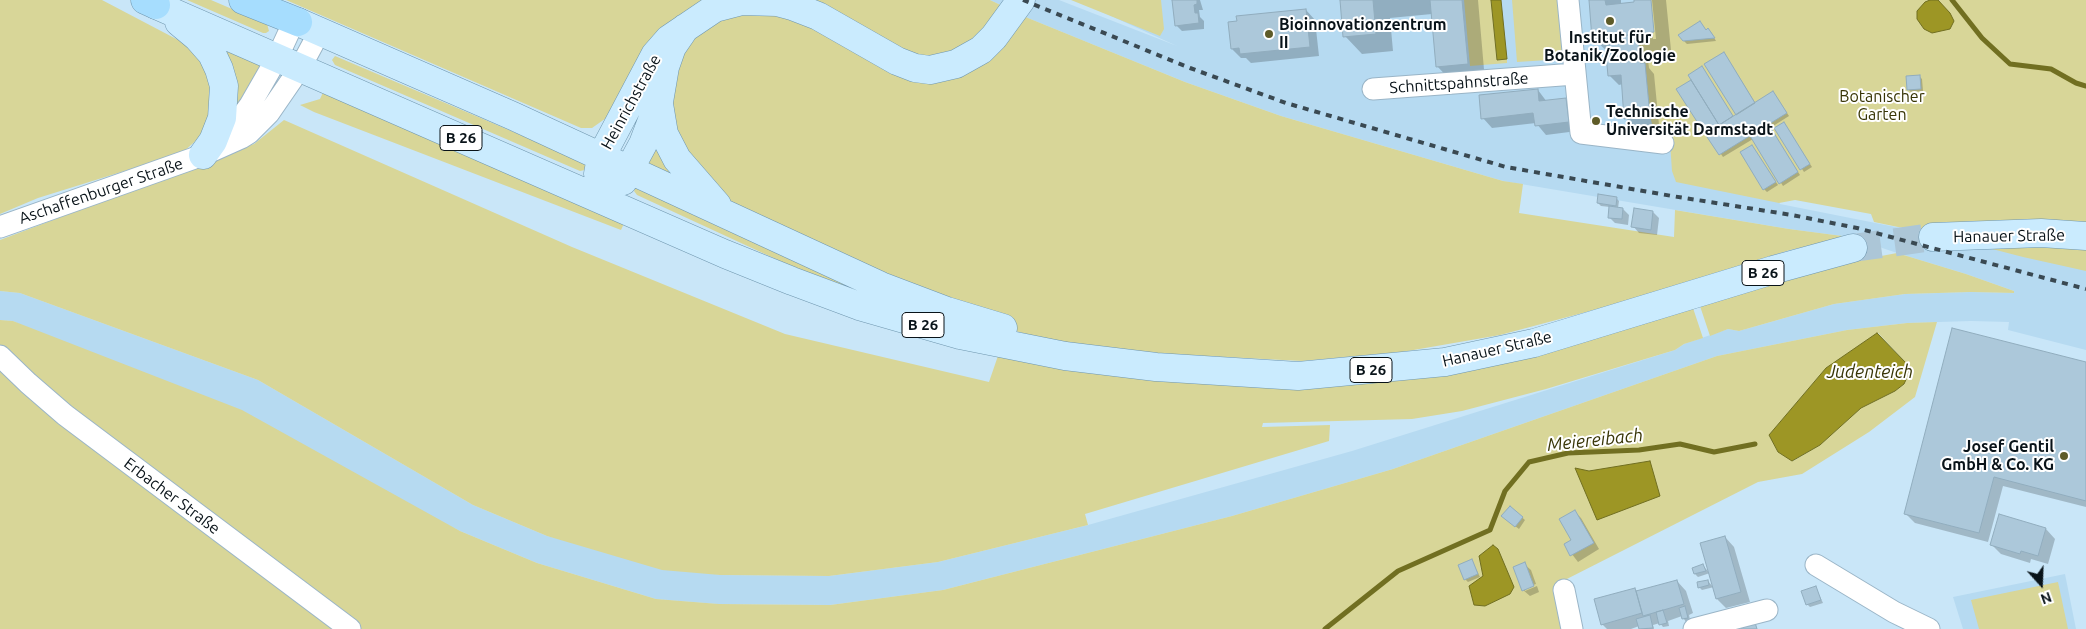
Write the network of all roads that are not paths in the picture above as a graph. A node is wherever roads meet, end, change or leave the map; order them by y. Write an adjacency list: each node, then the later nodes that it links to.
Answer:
1 (243, 0): 5 (highway, B 26)
2 (1568, 0): 8 (street)
3 (159, 2): 7 (main road, B 26); 12 (main road)
4 (1015, 9): 6 (main road, Heinrichstraße)
5 (307, 26): 7 (street, Aschaffenburger Straße); 13 (main road, B 26)
6 (684, 28): 10 (main road); 13 (main road, Heinrichstraße)
7 (291, 58): 12 (street, Aschaffenburger Straße); 15 (main road, B 26)
8 (1575, 74): 9 (street, Schnittspahnstraße); 11 (street)
9 (1373, 89)
10 (659, 102): 14 (main road); 16 (main road)
11 (1662, 143)
12 (203, 155): 17 (street, Aschaffenburger Straße)
13 (601, 157): 14 (main road, B 26); 15 (main road, Heinrichstraße)
14 (630, 170): 15 (main road); 16 (main road, B 26)
15 (596, 190): 22 (main road, B 26)
16 (738, 220): 22 (main road, B 26)
17 (0, 227)
18 (2086, 236): 19 (main road, Hanauer Straße)
19 (1933, 237)
20 (1853, 248): 22 (main road, Hanauer Straße / B 26)
21 (0, 356): 26 (street, Erbacher Straße)
22 (1129, 364)
23 (1816, 565): 29 (street)
24 (1564, 590): 27 (street)
25 (1767, 610): 28 (street)
26 (350, 629)
27 (1572, 629)
28 (1694, 629)
29 (1929, 629)

